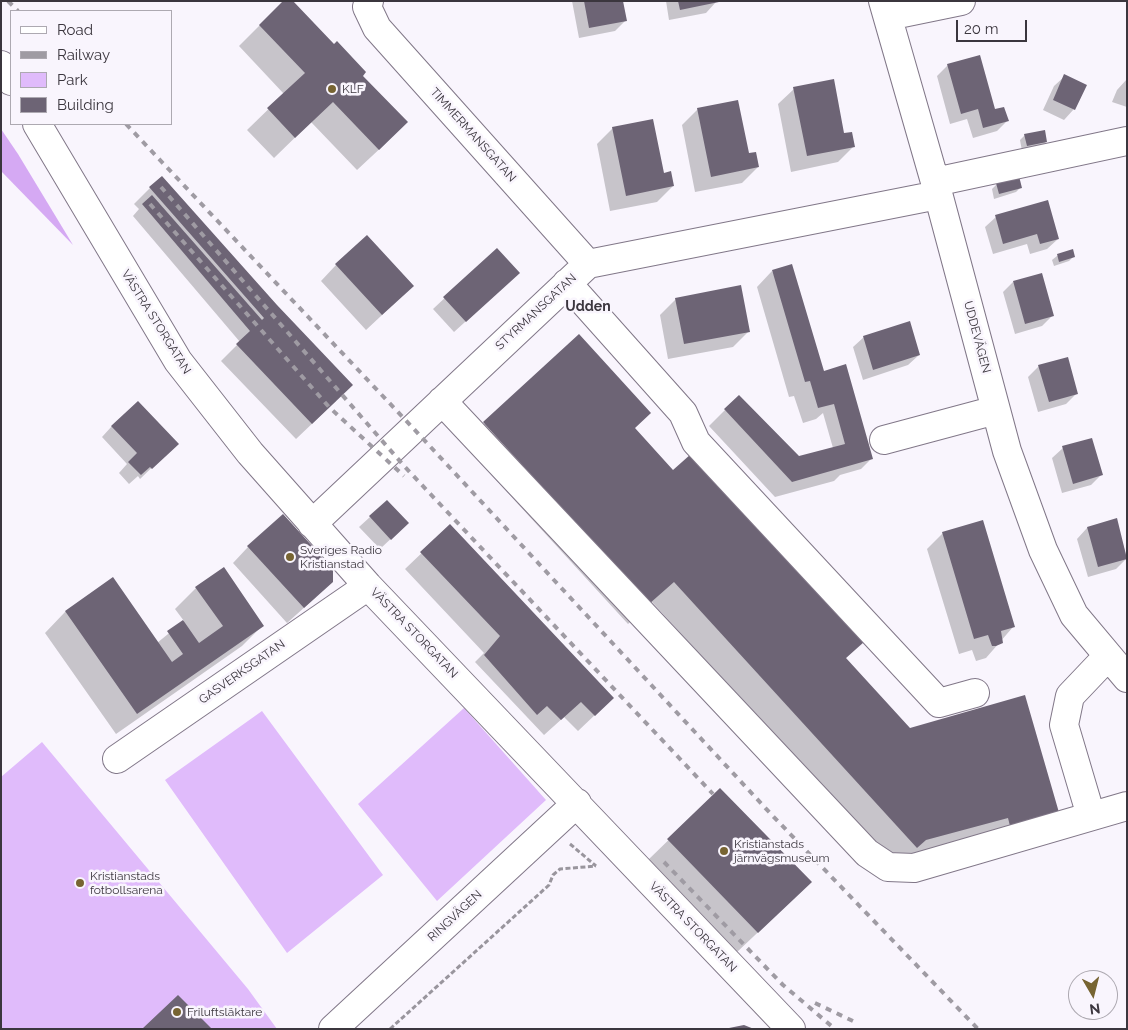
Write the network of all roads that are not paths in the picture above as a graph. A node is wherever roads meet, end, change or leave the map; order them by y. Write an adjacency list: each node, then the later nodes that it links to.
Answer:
1 (369, 1): 9 (street, TIMMERMANSGATAN)
2 (961, 1): 3 (street)
3 (886, 9): 8 (street, UDDEVÄGEN)
4 (1, 66): 5 (street)
5 (10, 80)
6 (38, 125): 14 (street, VÄSTRA STORGATAN)
7 (1127, 141): 8 (street, STYRMANSGATAN)
8 (937, 188): 9 (street, STYRMANSGATAN); 12 (street, UDDEVÄGEN)
9 (588, 264): 10 (street, STYRMANSGATAN)
10 (567, 283): 11 (street, STYRMANSGATAN); 18 (street)
11 (442, 401): 14 (street, STYRMANSGATAN); 22 (street)
12 (996, 410): 13 (street); 16 (street, UDDEVÄGEN)
13 (884, 440)
14 (312, 524): 15 (street, VÄSTRA STORGATAN)
15 (368, 586): 19 (street, GASVERKSGATAN); 20 (street, VÄSTRA STORGATAN)
16 (1108, 656): 17 (street, UDDEVÄGEN); 22 (street)
17 (1127, 678)
18 (975, 693)
19 (117, 759)
20 (578, 803): 23 (street, RINGVÄGEN); 24 (street, VÄSTRA STORGATAN)
21 (1127, 806): 22 (street)
22 (1091, 816)
23 (333, 1029)
24 (791, 1029)

